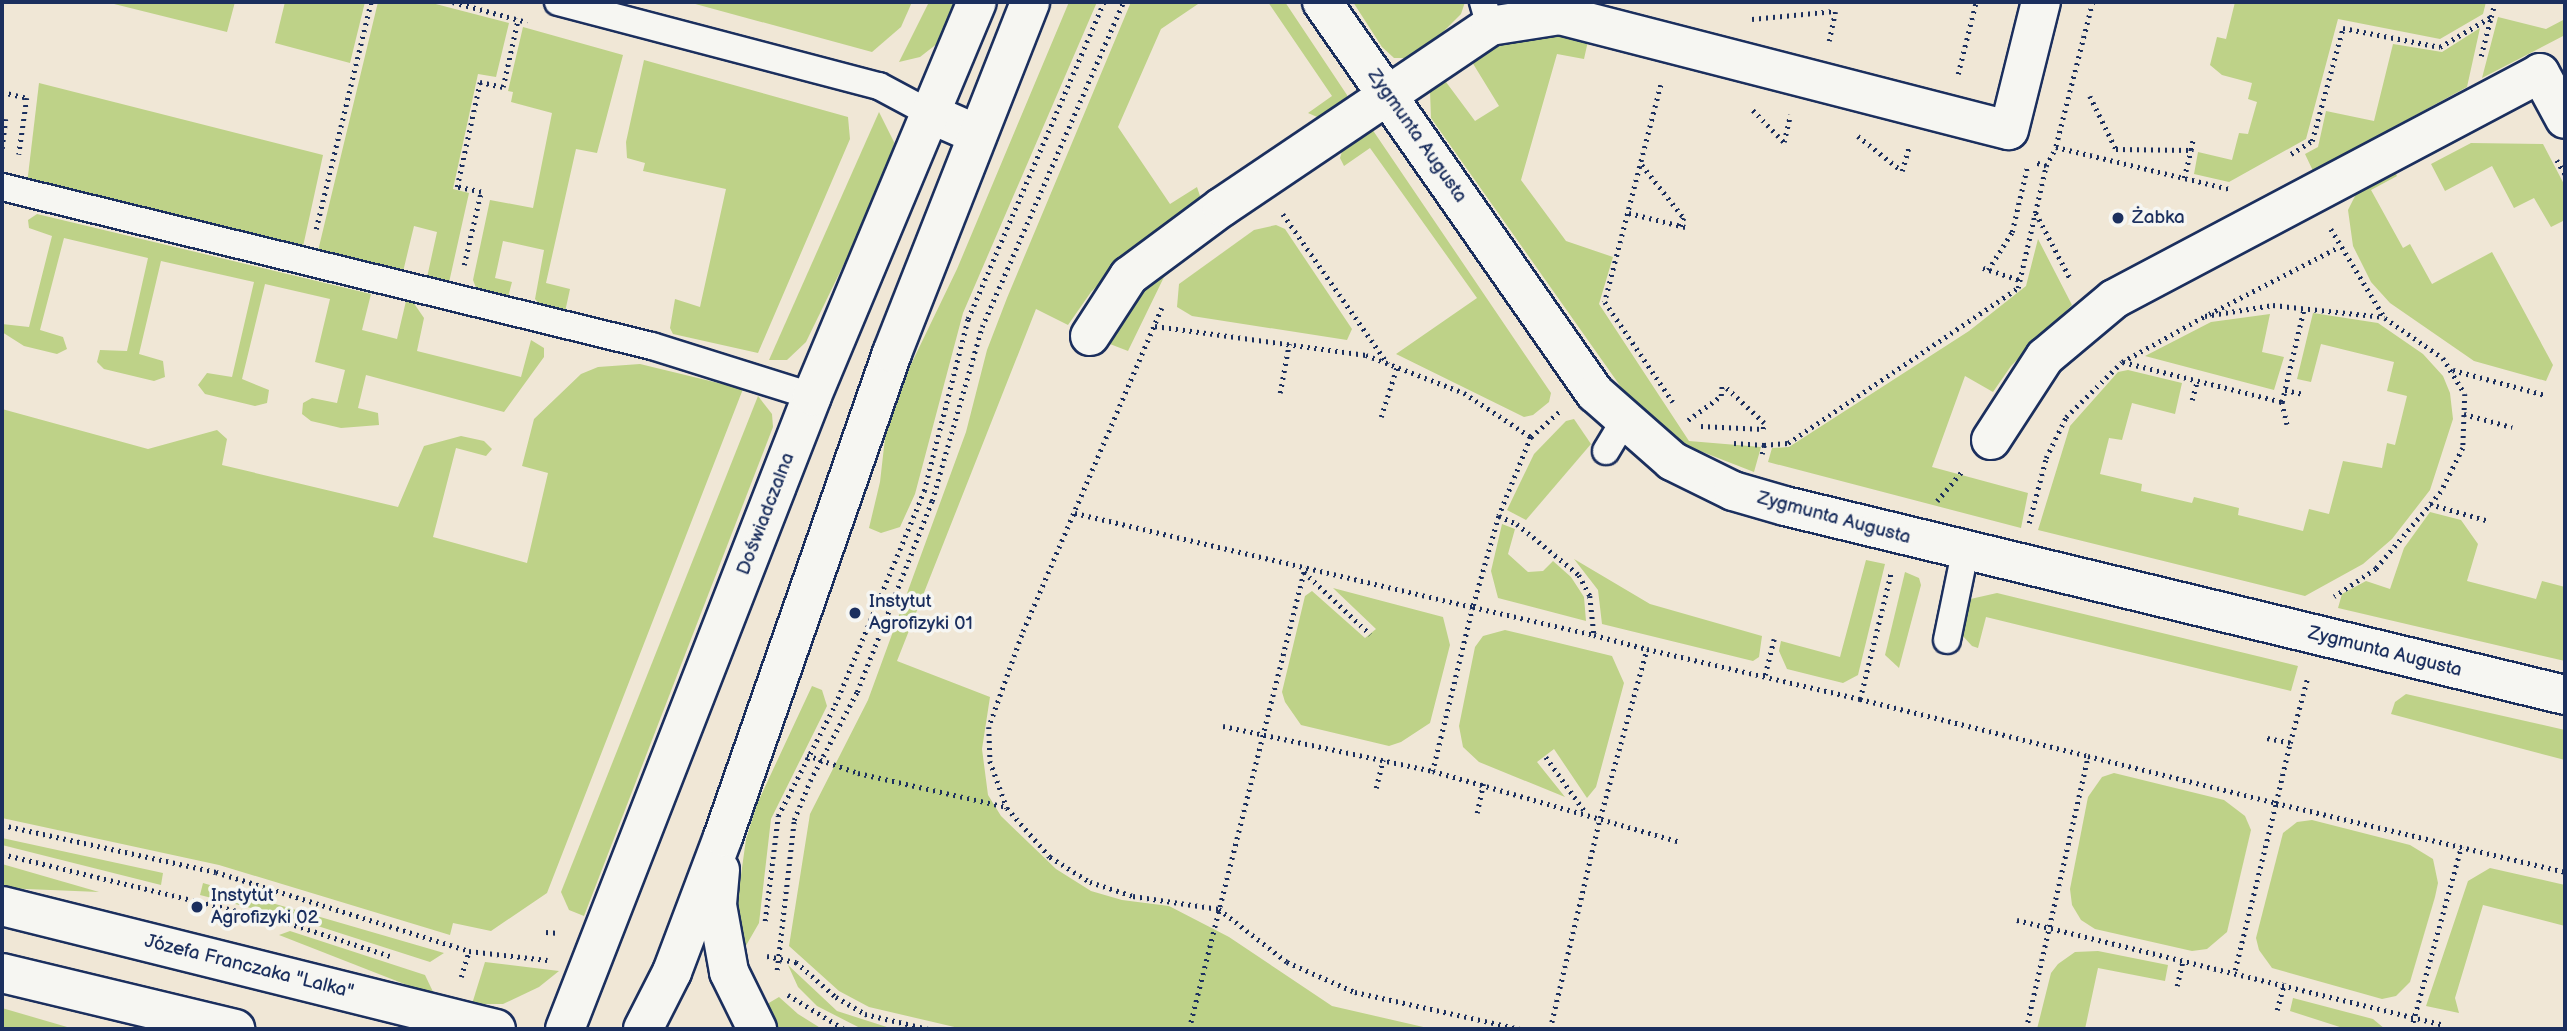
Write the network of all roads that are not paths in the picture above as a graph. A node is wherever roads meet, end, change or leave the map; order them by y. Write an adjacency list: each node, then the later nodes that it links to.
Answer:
1 (558, 2): 8 (lane)
2 (977, 2): 8 (street, Doświadczalna)
3 (1030, 2): 10 (street)
4 (1322, 2): 7 (street, Zygmunta Augusta)
5 (2041, 2): 6 (street)
6 (1486, 14): 7 (street)
7 (1389, 94): 12 (street); 15 (street, Zygmunta Augusta)
8 (933, 115): 10 (street); 13 (street, Doświadczalna)
9 (2565, 119): 14 (street)
10 (976, 134): 18 (street)
11 (8, 189): 13 (lane)
12 (1090, 337)
13 (812, 396): 23 (street, Doświadczalna)
14 (1991, 440)
15 (1965, 552): 16 (lane); 17 (street, Zygmunta Augusta)
16 (1947, 640)
17 (2565, 695)
18 (723, 837): 24 (street); 25 (street)
19 (2, 906): 22 (street, Józefa Franczaka "Lalka")
20 (2, 973): 21 (street)
21 (235, 1029)
22 (496, 1029)
23 (565, 1029)
24 (643, 1029)
25 (757, 1029)

